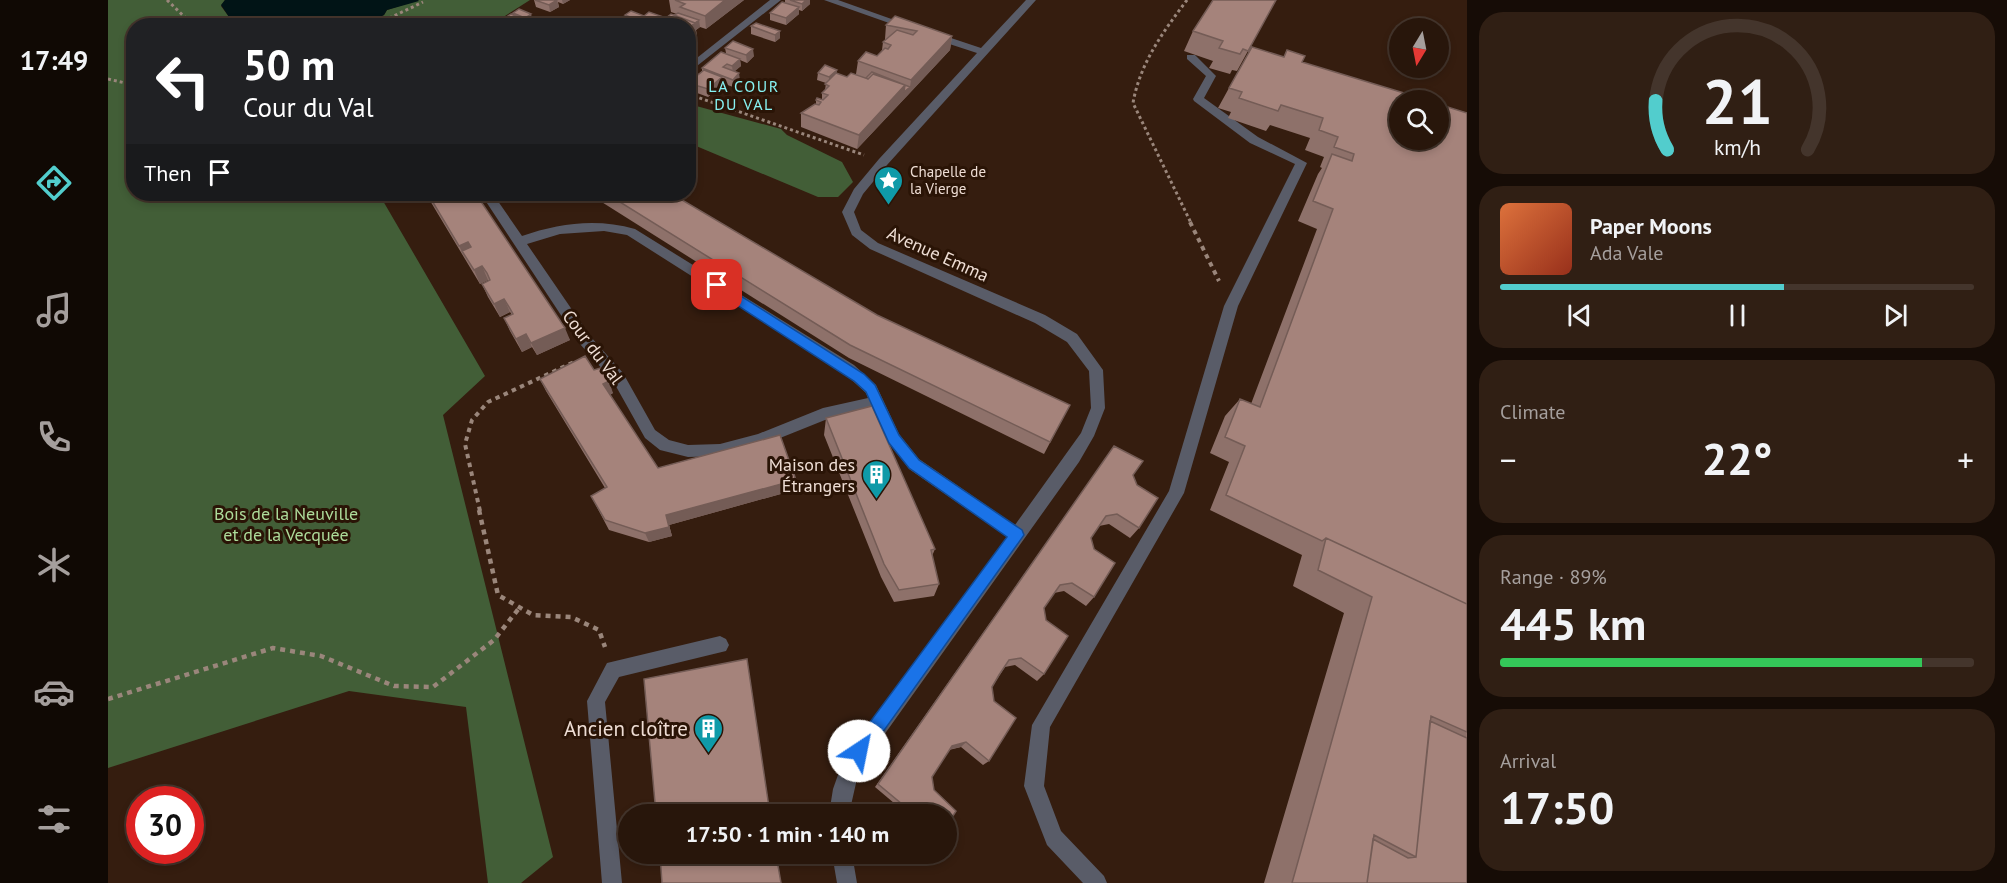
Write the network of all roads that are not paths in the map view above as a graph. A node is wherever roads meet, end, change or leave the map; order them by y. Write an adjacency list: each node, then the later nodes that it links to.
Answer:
1 (776, 0): 6 (street)
2 (829, 0): 4 (street)
3 (1031, 0): 4 (street, Avenue Emma)
4 (983, 52): 10 (street, Avenue Emma)
5 (1191, 57): 16 (street)
6 (696, 64)
7 (492, 201): 8 (street, Cour du Val)
8 (519, 242): 9 (street); 9 (street, Cour du Val)
9 (879, 402): 10 (street)
10 (1017, 535): 12 (street)
11 (720, 645): 14 (street)
12 (841, 804)
13 (844, 864): 15 (street)
14 (612, 883)
15 (848, 883)
16 (1097, 883)

